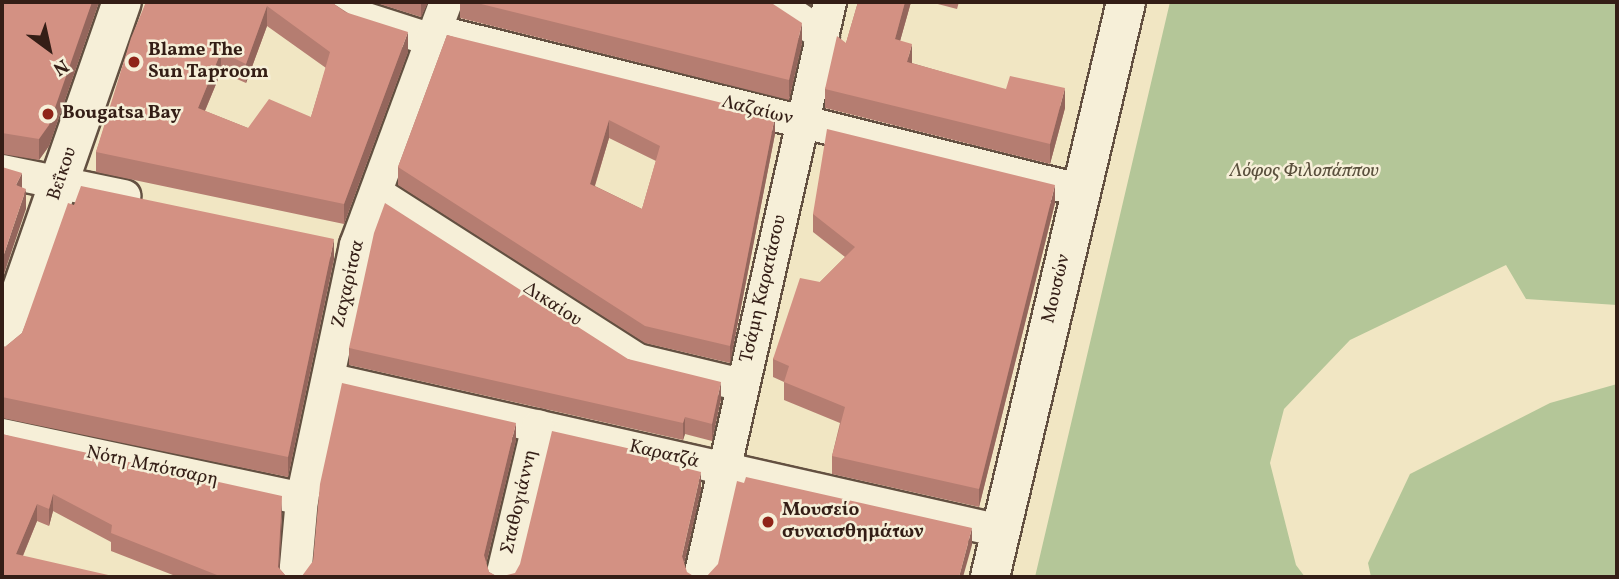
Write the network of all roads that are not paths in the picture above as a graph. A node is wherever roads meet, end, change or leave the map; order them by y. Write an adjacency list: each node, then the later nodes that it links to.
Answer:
1 (122, 2): 11 (street, Βεΐκου)
2 (335, 2): 8 (street, Λαζαίων)
3 (446, 2): 8 (street, Ζαχαρίτσα)
4 (774, 2): 7 (street)
5 (830, 2): 7 (street, Τσάμη Καρατάσου)
6 (1126, 2): 12 (street, Μουσών)
7 (823, 35): 9 (street, Τσάμη Καρατάσου)
8 (434, 36): 9 (street, Λαζαίων); 13 (street, Ζαχαρίτσα)
9 (802, 122): 12 (street, Λαζαίων); 17 (street, Τσάμη Καρατάσου)
10 (2, 171): 11 (street)
11 (60, 183): 14 (street); 15 (street, Βεΐκου)
12 (1079, 190): 22 (street, Μουσών)
13 (377, 193): 16 (street, Ζαχαρίτσα); 17 (street, Δικαίου)
14 (154, 203)
15 (2, 346)
16 (328, 379): 18 (street, Καρατζά); 21 (street, Ζαχαρίτσα)
17 (742, 385): 20 (street, Τσάμη Καρατάσου)
18 (538, 426): 20 (street, Καρατζά); 24 (street, Σταθογιάννη)
19 (2, 435): 21 (street, Νότη Μπότσαρη)
20 (725, 468): 22 (street, Καρατζά); 25 (street, Τσάμη Καρατάσου)
21 (302, 499): 23 (street, Ζαχαρίτσα)
22 (1001, 531): 26 (street, Μουσών)
23 (295, 577)
24 (502, 577)
25 (700, 577)
26 (990, 577)

